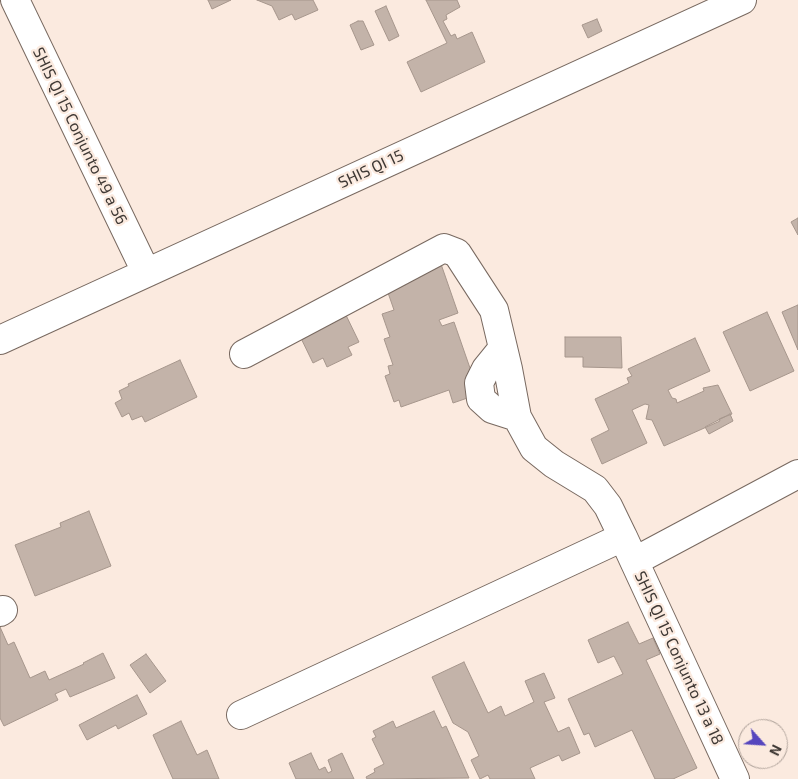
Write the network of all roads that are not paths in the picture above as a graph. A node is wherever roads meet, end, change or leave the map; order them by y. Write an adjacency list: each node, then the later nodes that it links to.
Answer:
1 (15, 0): 3 (street, SHIS QI 15 Conjunto 49 a 56)
2 (742, 0): 3 (street, SHIS QI 15)
3 (146, 272): 4 (street, SHIS QI 15)
4 (0, 340)
5 (244, 354): 7 (street, SHIS QI 15 Conjunto 13 a 18)
6 (798, 474): 8 (street)
7 (623, 537): 8 (street, SHIS QI 15 Conjunto 13 a 18); 9 (street)
8 (635, 561): 10 (street, SHIS QI 15 Conjunto 13 a 18)
9 (240, 715)
10 (735, 779)

